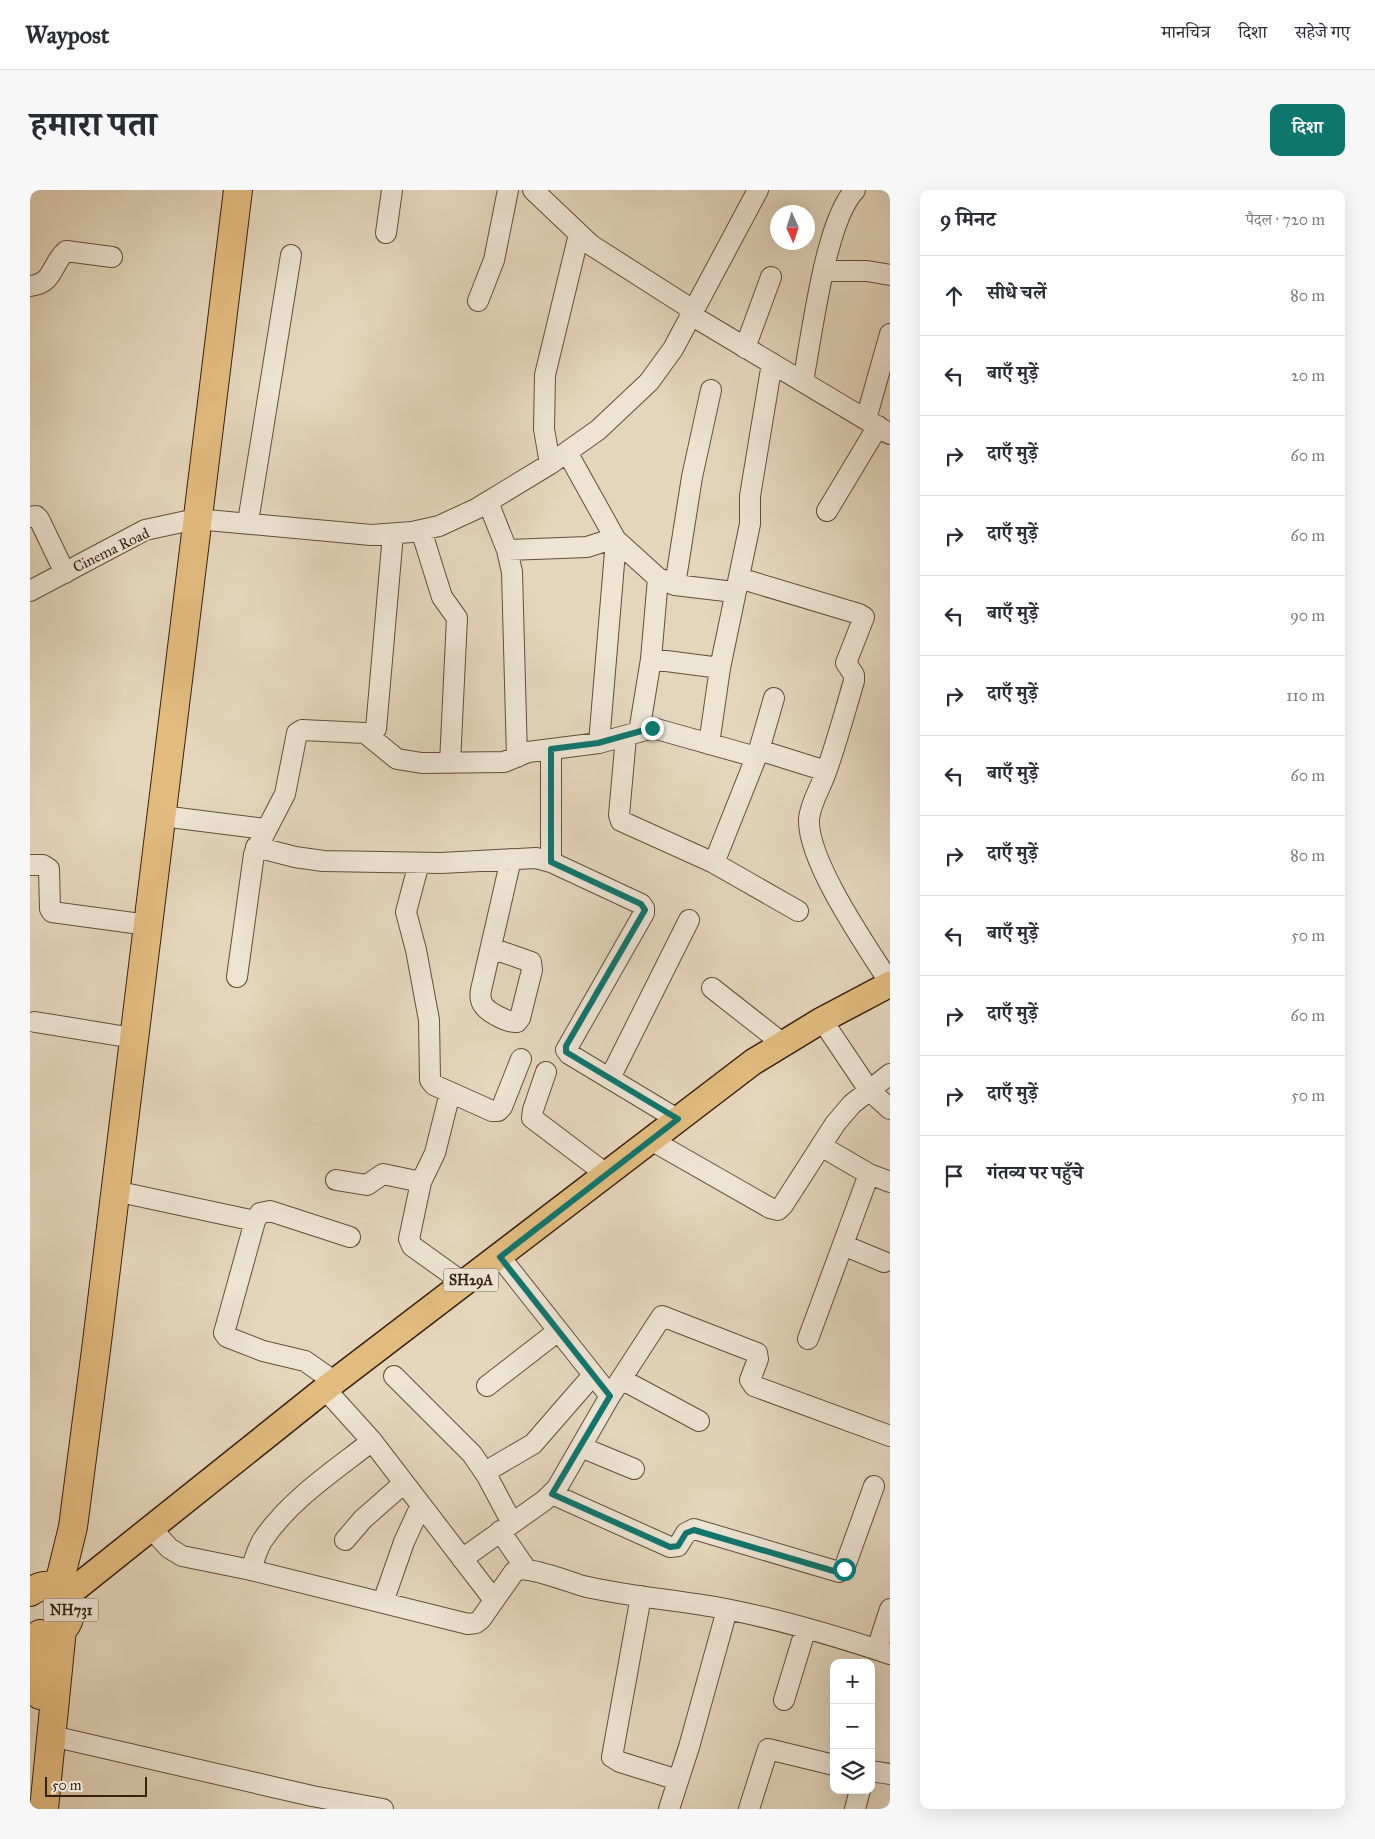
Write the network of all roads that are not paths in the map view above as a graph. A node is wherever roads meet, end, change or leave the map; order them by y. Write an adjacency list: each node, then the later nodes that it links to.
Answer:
1 (238, 190): 28 (highway)
2 (392, 190): 7 (street)
3 (508, 190): 15 (street)
4 (534, 190): 8 (street)
5 (758, 190): 16 (street, Cinema Road)
6 (855, 190): 11 (street)
7 (386, 233)
8 (579, 234): 16 (street); 24 (street)
9 (291, 255): 29 (street)
10 (112, 258): 14 (street)
11 (824, 271): 12 (street); 20 (street)
12 (890, 275)
13 (771, 277): 18 (street)
14 (30, 286)
15 (478, 302)
16 (692, 313): 18 (street); 23 (street, Cinema Road)
17 (890, 334): 22 (street)
18 (745, 348): 19 (street)
19 (772, 363): 20 (street); 36 (street)
20 (803, 381): 22 (street)
21 (711, 390): 35 (street)
22 (878, 426): 26 (street)
23 (567, 452): 24 (street, Cinema Road); 32 (street)
24 (550, 464): 25 (street, Cinema Road)
25 (488, 502): 30 (street, Cinema Road); 33 (street)
26 (827, 511)
27 (30, 517): 34 (street)
28 (196, 519): 29 (street, Cinema Road); 34 (street, Cinema Road); 50 (highway)
29 (248, 522): 31 (street, Cinema Road)
30 (422, 530): 31 (street, Cinema Road); 48 (street)
31 (393, 534): 41 (street)
32 (616, 539): 33 (street); 35 (street); 43 (street)
33 (507, 550): 47 (street)
34 (65, 573): 37 (street, Cinema Road)
35 (667, 581): 36 (street); 38 (street)
36 (737, 585): 39 (street); 49 (street)
37 (30, 591)
38 (651, 659): 39 (street); 42 (street)
39 (720, 668): 44 (street)
40 (774, 698): 46 (street)
41 (365, 733): 48 (street); 51 (street)
42 (632, 734): 43 (street); 44 (street); 55 (street)
43 (598, 743): 45 (street)
44 (709, 744): 46 (street)
45 (551, 749): 47 (street); 53 (street)
46 (757, 753): 49 (street); 55 (street)
47 (517, 757): 48 (street)
48 (450, 763)
49 (826, 771): 62 (street)
50 (162, 816): 51 (street); 59 (highway)
51 (260, 838): 54 (street); 61 (street)
52 (511, 859): 53 (street); 54 (street); 60 (street)
53 (551, 862): 71 (street)
54 (419, 863): 73 (street)
55 (714, 863): 57 (street)
56 (30, 865): 59 (street)
57 (798, 911)
58 (689, 920): 71 (street)
59 (148, 924): 66 (highway)
60 (491, 948)
61 (237, 977)
62 (890, 984): 64 (main road, SH29A)
63 (712, 988): 67 (street)
64 (822, 1020): 67 (main road, SH29A); 72 (street)
65 (35, 1022): 66 (street)
66 (133, 1038): 83 (highway)
67 (782, 1043): 75 (main road, SH29A)
68 (521, 1059): 73 (street)
69 (546, 1072): 78 (street)
70 (890, 1074): 72 (street)
71 (610, 1078): 75 (street)
72 (870, 1090): 74 (street); 77 (street)
73 (450, 1092): 81 (street)
74 (890, 1109)
75 (678, 1119): 76 (main road, SH29A)
76 (651, 1140): 77 (street); 78 (main road, SH29A)
77 (821, 1146): 79 (street)
78 (606, 1174): 87 (main road, SH29A)
79 (869, 1174): 82 (street); 86 (street)
80 (336, 1180): 81 (street)
81 (421, 1182): 89 (street)
82 (890, 1182)
83 (115, 1191): 84 (street); 114 (highway)
84 (255, 1221): 85 (street); 95 (street)
85 (350, 1237)
86 (843, 1245): 88 (street); 91 (street)
87 (500, 1257): 89 (main road, SH29A); 90 (street)
88 (884, 1262)
89 (465, 1284): 95 (main road, SH29A)
90 (558, 1331): 92 (street); 96 (street)
91 (808, 1339)
92 (593, 1374): 97 (street); 103 (street)
93 (394, 1376): 103 (street)
94 (621, 1379): 97 (street); 98 (street); 99 (street)
95 (330, 1386): 100 (street); 109 (main road, SH29A)
96 (487, 1386)
97 (610, 1396): 101 (street)
98 (699, 1421)
99 (890, 1436)
100 (372, 1441): 104 (street); 113 (street)
101 (581, 1447): 102 (street); 106 (street)
102 (634, 1469)
103 (485, 1472): 108 (street)
104 (404, 1483): 107 (street); 110 (street)
105 (874, 1486): 106 (street)
106 (552, 1494): 108 (street)
107 (421, 1505): 111 (street); 117 (street)
108 (506, 1527): 111 (street); 112 (street)
109 (151, 1528): 113 (street); 114 (main road, SH29A)
110 (345, 1540)
111 (462, 1559): 116 (street)
112 (526, 1569): 115 (street); 116 (street)
113 (251, 1570): 117 (street)
114 (41, 1589): 121 (highway, NH731)
115 (641, 1596): 119 (street); 128 (street)
116 (494, 1600): 117 (street)
117 (383, 1602)
118 (890, 1609): 122 (street)
119 (727, 1610): 120 (street); 128 (street)
120 (806, 1628): 122 (street); 123 (street)
121 (39, 1631): 124 (highway, NH731); 131 (highway, NH731)
122 (878, 1653)
123 (784, 1700)
124 (52, 1736): 130 (street); 132 (highway, NH731)
125 (830, 1763): 135 (street)
126 (875, 1772): 127 (street)
127 (890, 1774)
128 (678, 1780): 134 (street)
129 (859, 1794): 136 (street)
130 (324, 1804): 133 (street)
131 (32, 1809)
132 (44, 1809)
133 (383, 1809)
134 (669, 1809)
135 (749, 1809)
136 (855, 1809)

